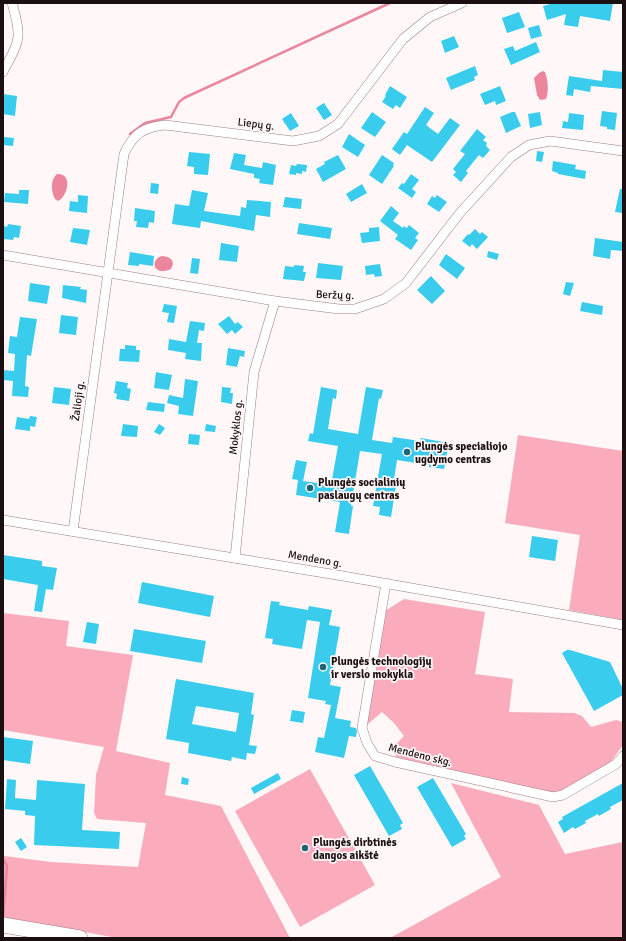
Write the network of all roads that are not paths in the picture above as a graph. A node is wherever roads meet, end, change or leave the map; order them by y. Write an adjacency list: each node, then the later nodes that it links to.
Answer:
1 (12, 3): 3 (street)
2 (462, 3): 6 (street, Liepų g.)
3 (3, 72)
4 (623, 151): 7 (street, Beržų g.)
5 (3, 255): 6 (street, Beržų g.)
6 (108, 273): 7 (street, Beržų g.); 9 (street, Žalioji g.)
7 (275, 302): 10 (street, Mokyklos g.)
8 (3, 520): 9 (street, Mendeno g.)
9 (72, 531): 10 (street, Mendeno g.)
10 (235, 558): 11 (street, Mendeno g.)
11 (386, 584): 12 (street, Mendeno g.); 13 (street, Mendeno skg.)
12 (623, 625)
13 (623, 756)
14 (3, 925): 15 (main road)
15 (80, 938)

